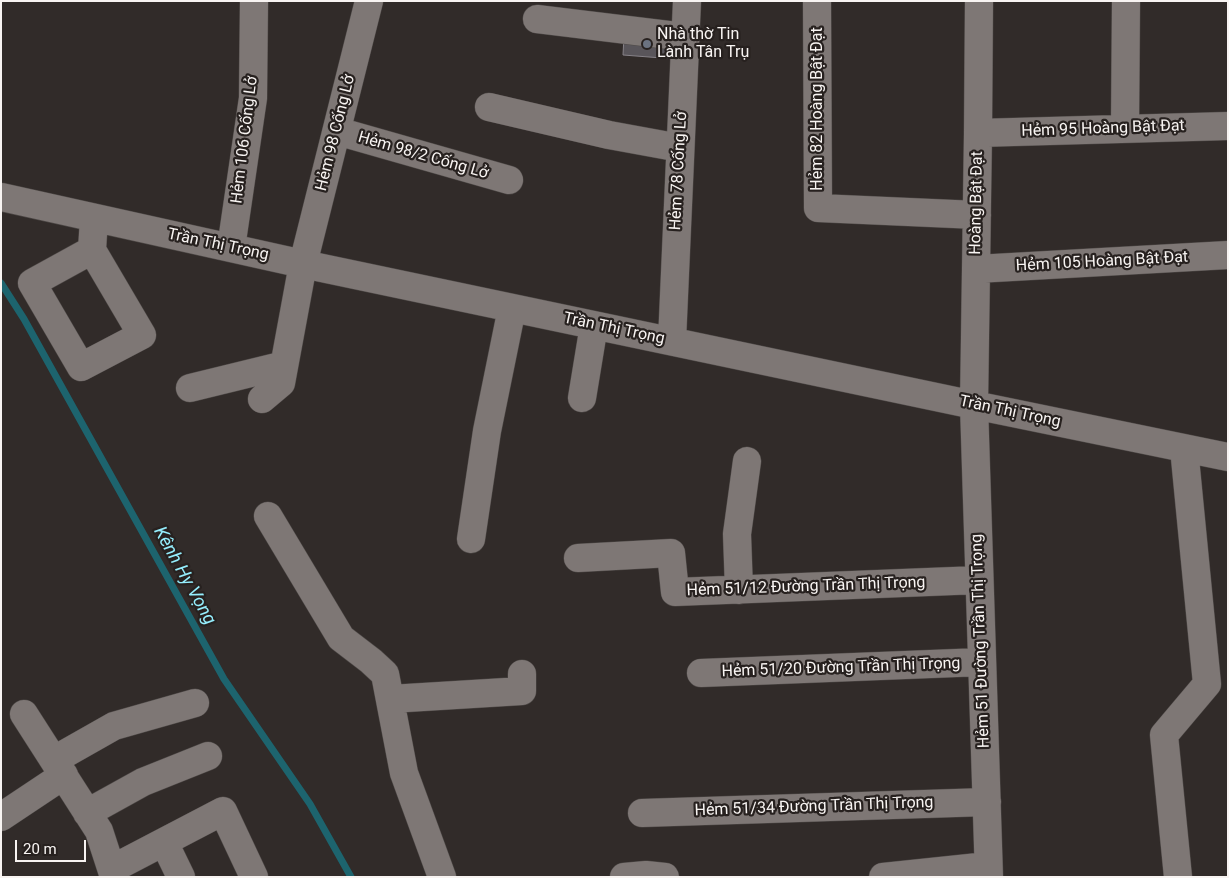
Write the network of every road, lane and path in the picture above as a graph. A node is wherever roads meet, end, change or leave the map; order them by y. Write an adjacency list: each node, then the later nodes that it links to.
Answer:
1 (254, 1): 19 (street, Hẻm 106 Cống Lở)
2 (369, 1): 12 (street, Hẻm 98 Cống Lở)
3 (687, 1): 8 (street, Hẻm 78 Cống Lở)
4 (817, 1): 17 (street, Hẻm 82 Hoàng Bật Đạt)
5 (979, 1): 13 (street, Hoàng Bật Đạt)
6 (1126, 1): 11 (street)
7 (537, 19): 8 (street)
8 (685, 37): 14 (street, Hẻm 78 Cống Lở)
9 (489, 107): 14 (street)
10 (1228, 126): 11 (street, Hẻm 95 Hoàng Bật Đạt)
11 (1125, 129): 13 (street, Hẻm 95 Hoàng Bật Đạt)
12 (337, 131): 15 (street, Hẻm 98/2 Cống Lở); 22 (street, Hẻm 98 Cống Lở)
13 (978, 133): 17 (street, Hoàng Bật Đạt)
14 (680, 148): 26 (street, Hẻm 78 Cống Lở)
15 (509, 180)
16 (1, 197): 18 (street, Trần Thị Trọng)
17 (977, 215): 23 (street, Hoàng Bật Đạt)
18 (94, 218): 19 (street, Trần Thị Trọng); 20 (street)
19 (231, 248): 22 (street, Trần Thị Trọng)
20 (92, 250)
21 (1228, 255): 23 (street, Hẻm 105 Hoàng Bật Đạt)
22 (303, 264): 24 (street, Trần Thị Trọng); 27 (street, Hẻm 98 Cống Lở)
23 (976, 269): 31 (street, Hoàng Bật Đạt)
24 (512, 308): 25 (street, Trần Thị Trọng); 36 (street)
25 (594, 325): 26 (street, Trần Thị Trọng); 29 (street)
26 (672, 342): 31 (street, Trần Thị Trọng)
27 (284, 365): 28 (street); 30 (street, Hẻm 98 Cống Lở)
28 (190, 388)
29 (582, 398)
30 (262, 399)
31 (974, 405): 32 (street, Trần Thị Trọng); 38 (street, Hẻm 51 Đường Trần Thị Trọng)
32 (1184, 448): 33 (street, Trần Thị Trọng); 54 (street)
33 (1228, 457)
34 (747, 461): 39 (street)
35 (268, 516): 43 (street)
36 (471, 539)
37 (578, 558): 39 (street, Hẻm 51/12 Đường Trần Thị Trọng)
38 (980, 580): 39 (street, Hẻm 51/12 Đường Trần Thị Trọng); 40 (street, Hẻm 51 Đường Trần Thị Trọng)
39 (739, 590)
40 (982, 662): 41 (street, Hẻm 51/20 Đường Trần Thị Trọng); 48 (street, Hẻm 51 Đường Trần Thị Trọng)
41 (701, 673)
42 (522, 674): 43 (street)
43 (390, 699): 58 (street)
44 (195, 703): 47 (street)
45 (24, 714): 47 (street)
46 (208, 756): 51 (street)
47 (59, 767): 49 (street); 51 (street)
48 (987, 802): 50 (street, Hẻm 51/34 Đường Trần Thị Trọng); 53 (street, Hẻm 51 Đường Trần Thị Trọng)
49 (4, 811)
50 (642, 812)
51 (87, 814): 55 (street)
52 (164, 842): 55 (street); 56 (street); 57 (street)
53 (989, 872): 61 (street)
54 (1177, 872)
55 (113, 873)
56 (181, 877)
57 (254, 877)
58 (442, 877)
59 (624, 877): 60 (street)
60 (665, 877)
61 (883, 877)

